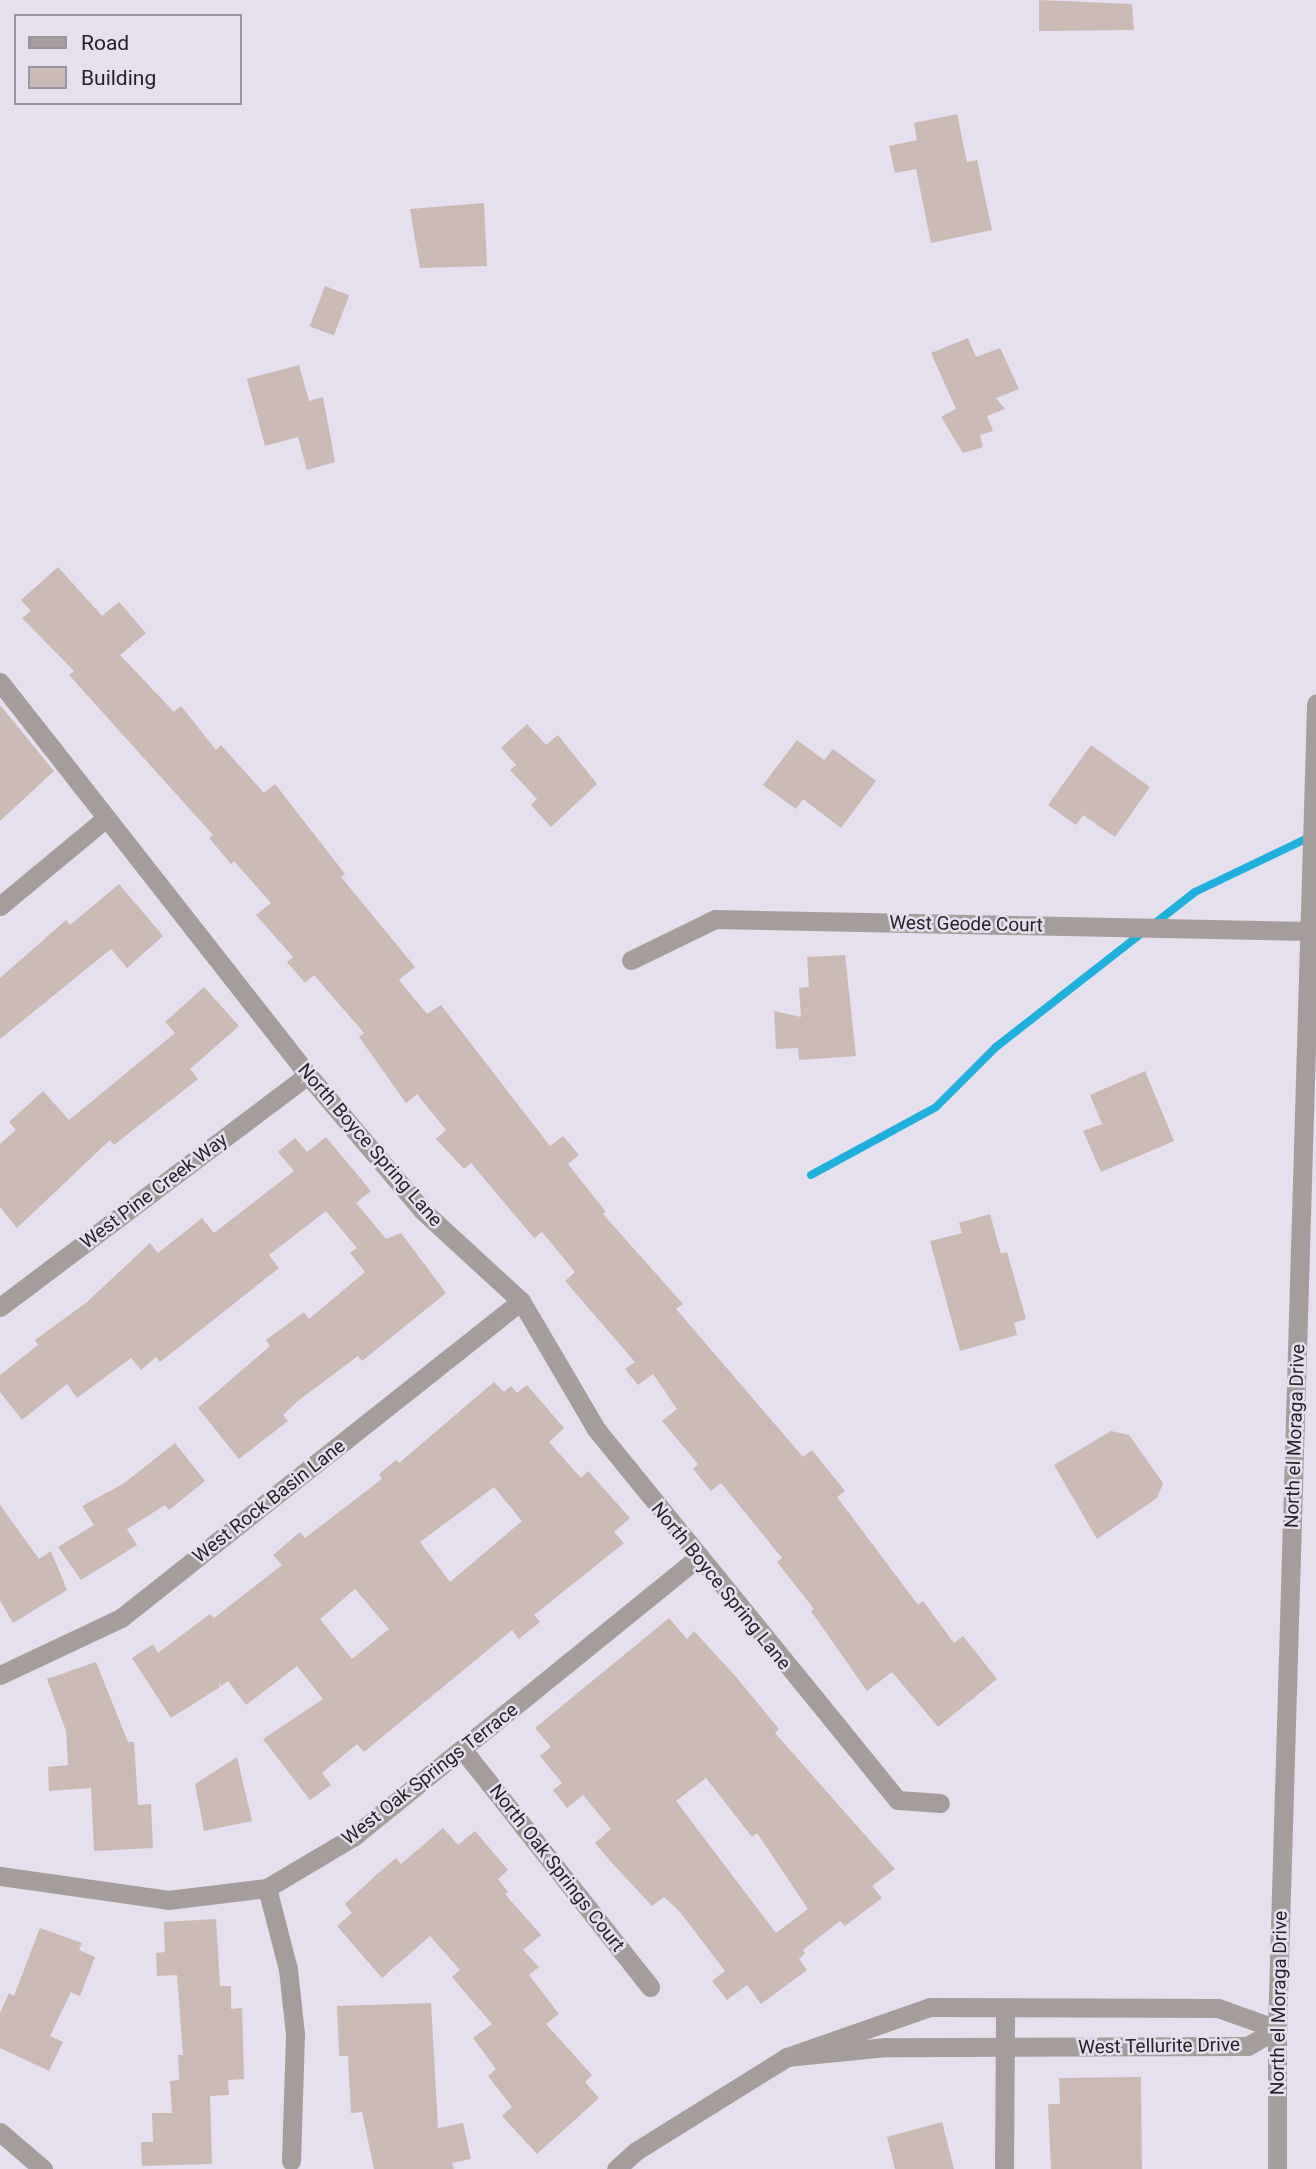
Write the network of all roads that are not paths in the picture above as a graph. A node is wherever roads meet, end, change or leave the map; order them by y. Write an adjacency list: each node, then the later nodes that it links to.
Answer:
1 (0, 682): 4 (street, North Boyce Spring Lane)
2 (1316, 704): 3 (street, North el Moraga Drive)
3 (1315, 777): 6 (street, North el Moraga Drive)
4 (106, 818): 5 (street); 8 (street, North Boyce Spring Lane)
5 (0, 906)
6 (1310, 931): 7 (street, West Geode Court); 19 (street, North el Moraga Drive)
7 (631, 960)
8 (308, 1075): 9 (street, North Boyce Spring Lane); 10 (street, West Pine Creek Way)
9 (521, 1301): 11 (street, North Boyce Spring Lane); 12 (street, West Rock Basin Lane)
10 (0, 1307)
11 (697, 1559): 13 (street, West Oak Springs Terrace); 14 (street, North Boyce Spring Lane)
12 (0, 1675)
13 (463, 1750): 16 (street, West Oak Springs Terrace); 17 (street, North Oak Springs Court)
14 (940, 1803)
15 (0, 1876): 16 (street, West Oak Springs Terrace)
16 (267, 1888): 23 (street)
17 (650, 1987)
18 (1005, 2008): 19 (street, West Tellurite Drive); 20 (street); 21 (street, West Tellurite Drive)
19 (1278, 2029): 20 (street, West Tellurite Drive); 27 (street, North el Moraga Drive)
20 (1005, 2047): 21 (street, West Tellurite Drive); 26 (street)
21 (787, 2057): 25 (street, West Tellurite Drive)
22 (0, 2132): 24 (street)
23 (291, 2161)
24 (43, 2169)
25 (616, 2169)
26 (1004, 2169)
27 (1277, 2169)

